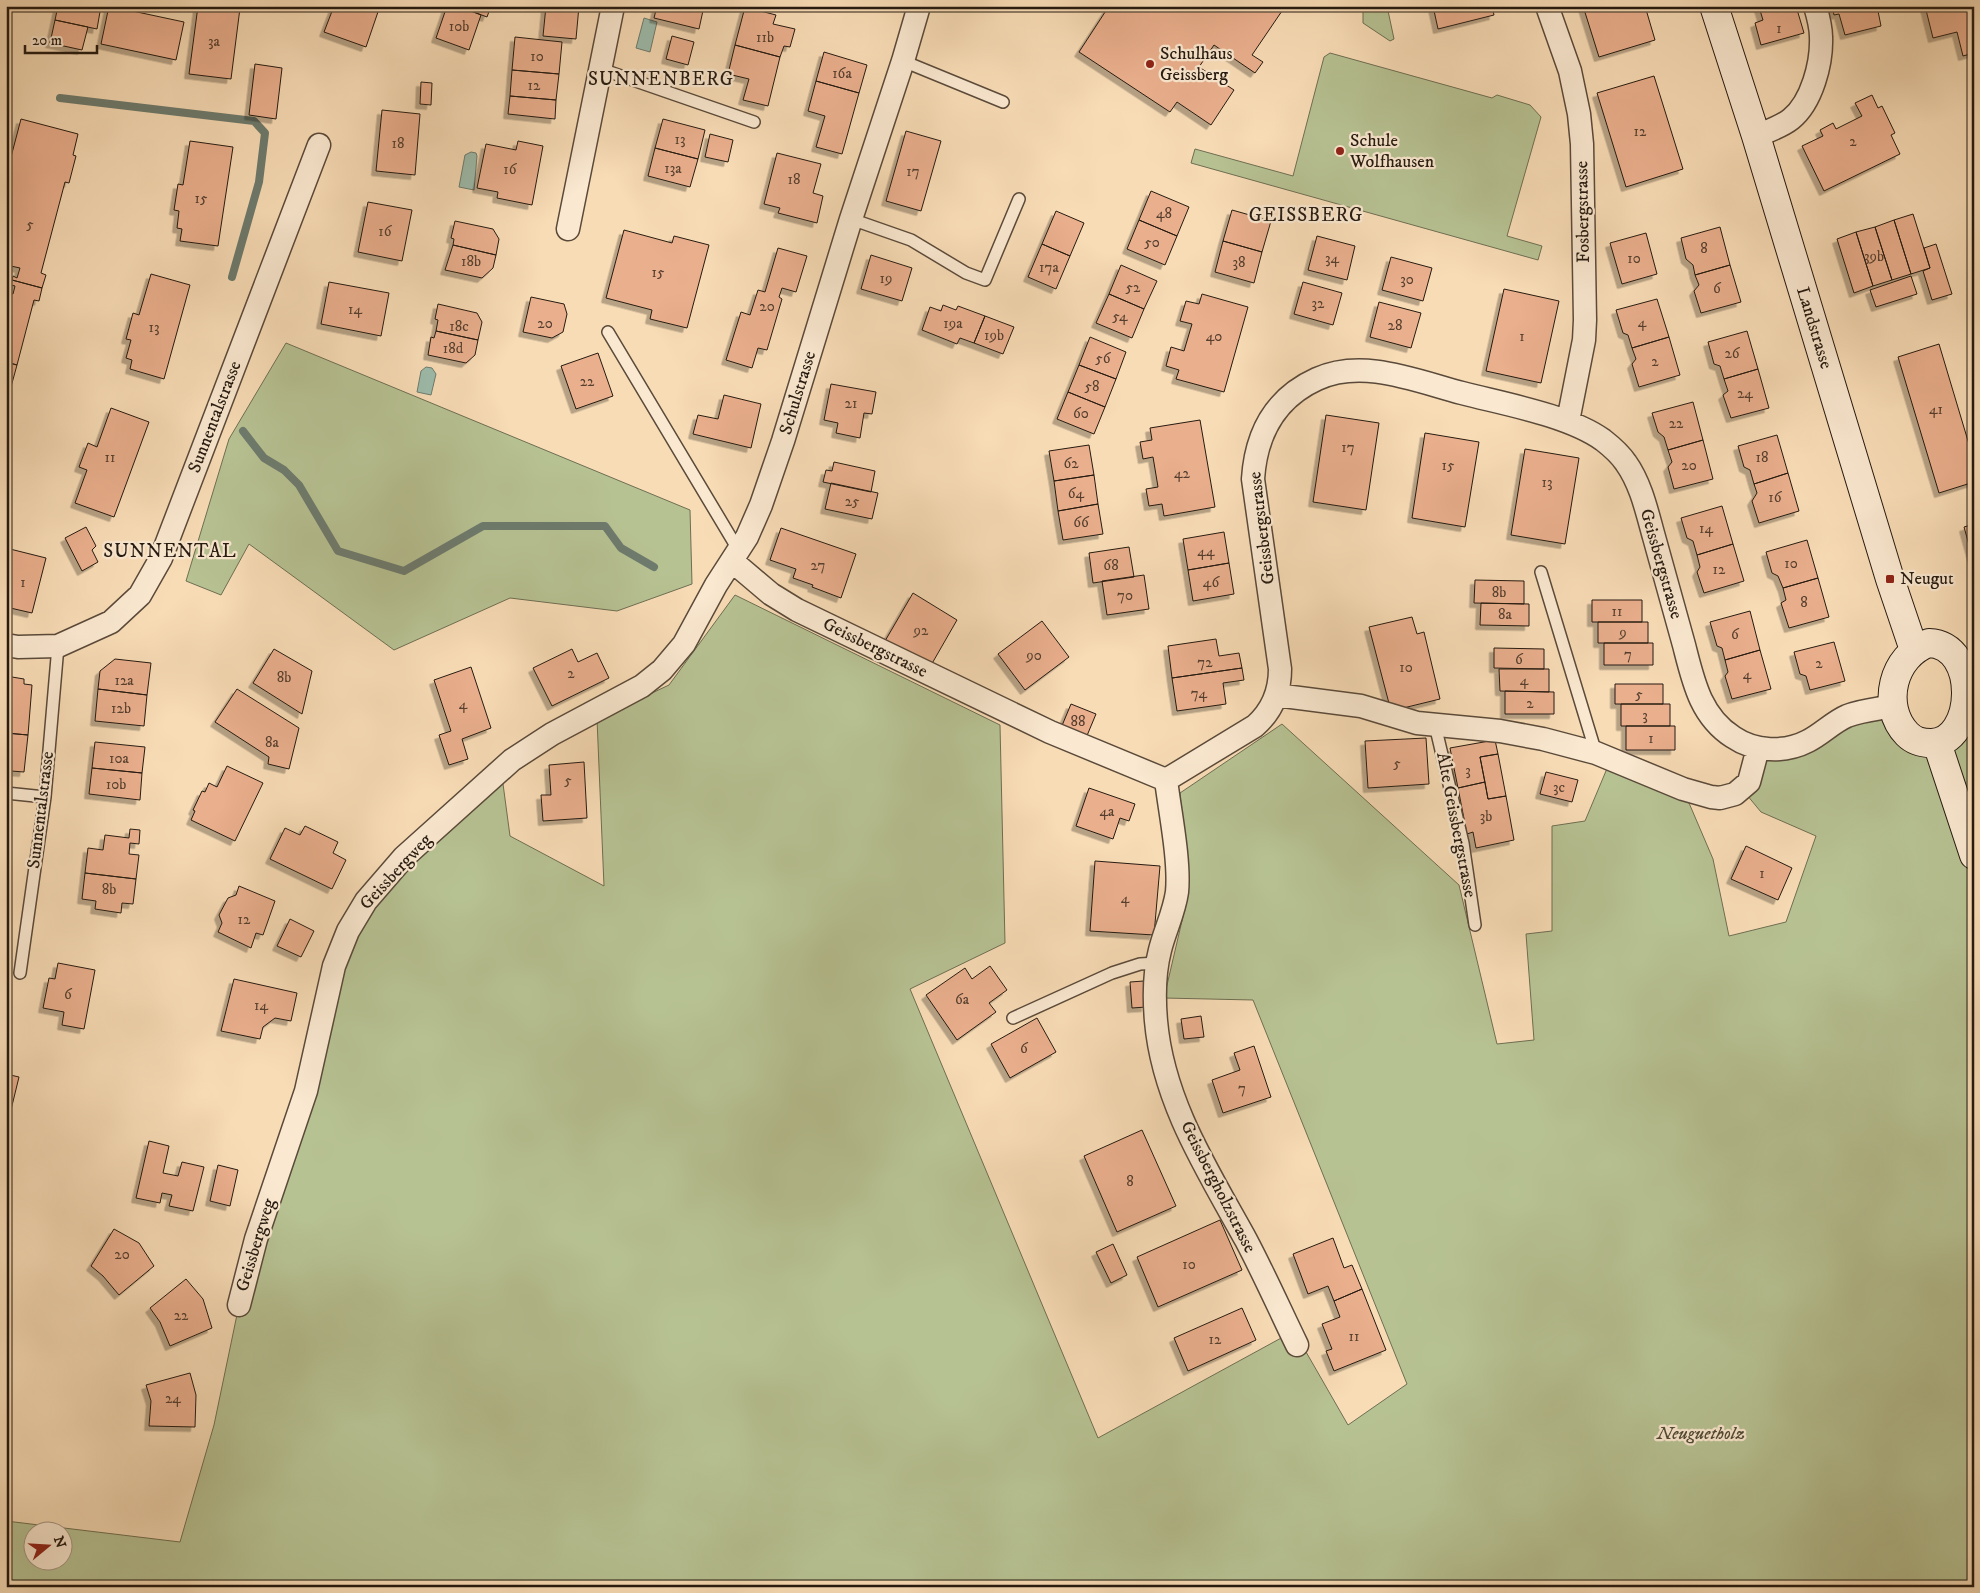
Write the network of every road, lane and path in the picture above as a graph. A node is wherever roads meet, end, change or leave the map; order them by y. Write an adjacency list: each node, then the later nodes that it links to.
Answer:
1 (613, 6): 7 (street)
2 (919, 6): 6 (street, Schulstrasse)
3 (1547, 6): 16 (street, Fosbergstrasse)
4 (1714, 6): 10 (main road, Landstrasse)
5 (1815, 6): 10 (street)
6 (903, 61): 8 (lane); 13 (street, Schulstrasse)
7 (600, 69): 9 (lane); 14 (street)
8 (1003, 102)
9 (754, 122)
10 (1756, 136): 21 (main road, Landstrasse)
11 (319, 144): 20 (street, Sunnentalstrasse)
12 (1019, 199): 13 (lane)
13 (851, 219): 17 (street, Schulstrasse)
14 (568, 229)
15 (608, 332): 17 (lane)
16 (1568, 421): 23 (street, Geissbergstrasse); 27 (street, Geissbergstrasse)
17 (735, 556): 29 (street, Geissbergstrasse); 37 (street, Geissbergweg)
18 (1541, 572): 28 (lane)
19 (6, 646): 20 (street, Sunnentalstrasse)
20 (58, 646): 31 (lane, Sunnentalstrasse)
21 (1914, 650): 22 (main road); 24 (main road)
22 (1971, 685): 26 (main road)
23 (1276, 696): 25 (street, Alte Geissbergstrasse); 29 (street, Geissbergstrasse)
24 (1893, 706): 26 (main road); 27 (street, Geissbergstrasse)
25 (1435, 725): 28 (street, Alte Geissbergstrasse); 33 (lane, Alte Geissbergstrasse)
26 (1937, 743): 32 (main road)
27 (1758, 748): 28 (street, Alte Geissbergstrasse)
28 (1596, 753)
29 (1166, 780): 34 (street, Geissbergholzstrasse)
30 (6, 793): 31 (lane)
31 (44, 797): 35 (lane, Sunnentalstrasse)
32 (1974, 855)
33 (1475, 925)
34 (1157, 963): 36 (lane); 38 (street, Geissbergholzstrasse)
35 (20, 973)
36 (1013, 1018)
37 (239, 1305)
38 (1297, 1345)

